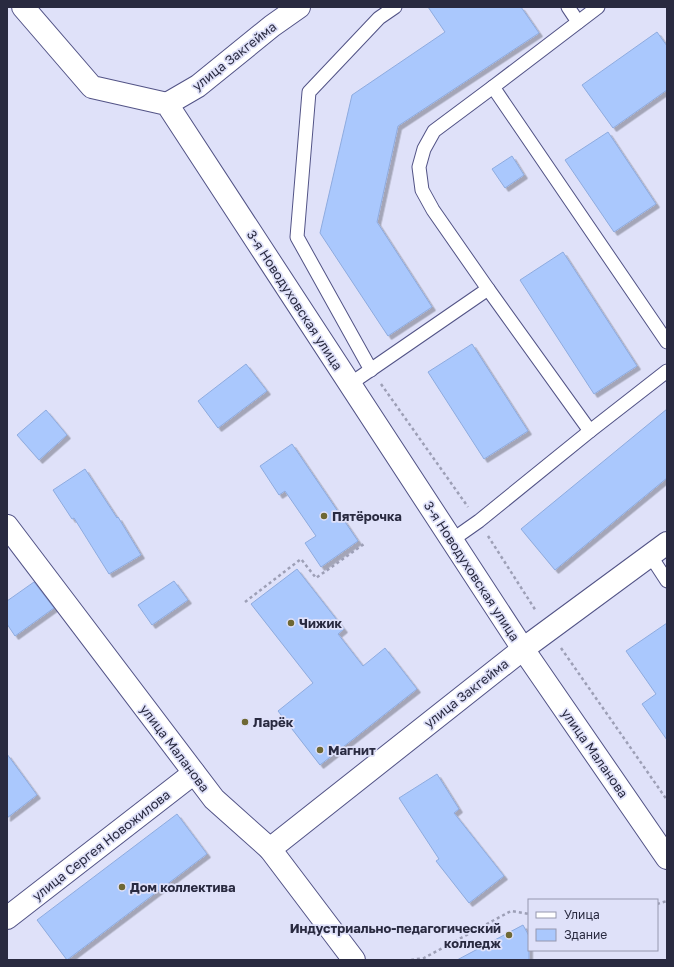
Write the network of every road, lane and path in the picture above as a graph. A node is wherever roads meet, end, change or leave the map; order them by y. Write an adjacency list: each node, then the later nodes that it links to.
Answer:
1 (23, 7): 9 (street)
2 (299, 7): 6 (street, улица Закгейма)
3 (395, 7): 12 (lane)
4 (568, 7): 7 (lane)
5 (598, 7): 7 (lane)
6 (268, 16): 9 (street, улица Закгейма)
7 (578, 22): 8 (lane)
8 (493, 87): 10 (lane); 11 (lane)
9 (167, 104): 14 (street, 3-я Новодуховская улица)
10 (488, 289): 12 (lane); 15 (lane)
11 (667, 342)
12 (371, 370): 14 (lane); 16 (path)
13 (667, 371): 15 (lane)
14 (350, 384): 18 (street, 3-я Новодуховская улица)
15 (590, 431): 16 (lane)
16 (479, 521): 18 (lane); 23 (path)
17 (7, 526): 25 (street, улица Маланова)
18 (452, 540): 24 (street, 3-я Новодуховская улица)
19 (364, 544): 22 (path)
20 (658, 549): 21 (lane); 23 (street, улица Закгейма)
21 (667, 581)
22 (245, 602)
23 (548, 630): 24 (street, улица Закгейма); 26 (path)
24 (522, 649): 27 (street, улица Закгейма); 28 (street, улица Маланова)
25 (194, 773): 27 (street, улица Маланова); 30 (street, улица Сергея Новожилова)
26 (667, 800)
27 (270, 849): 31 (street, улица Маланова)
28 (667, 858)
29 (528, 914): 32 (path)
30 (7, 918)
31 (354, 960)
32 (410, 960)

